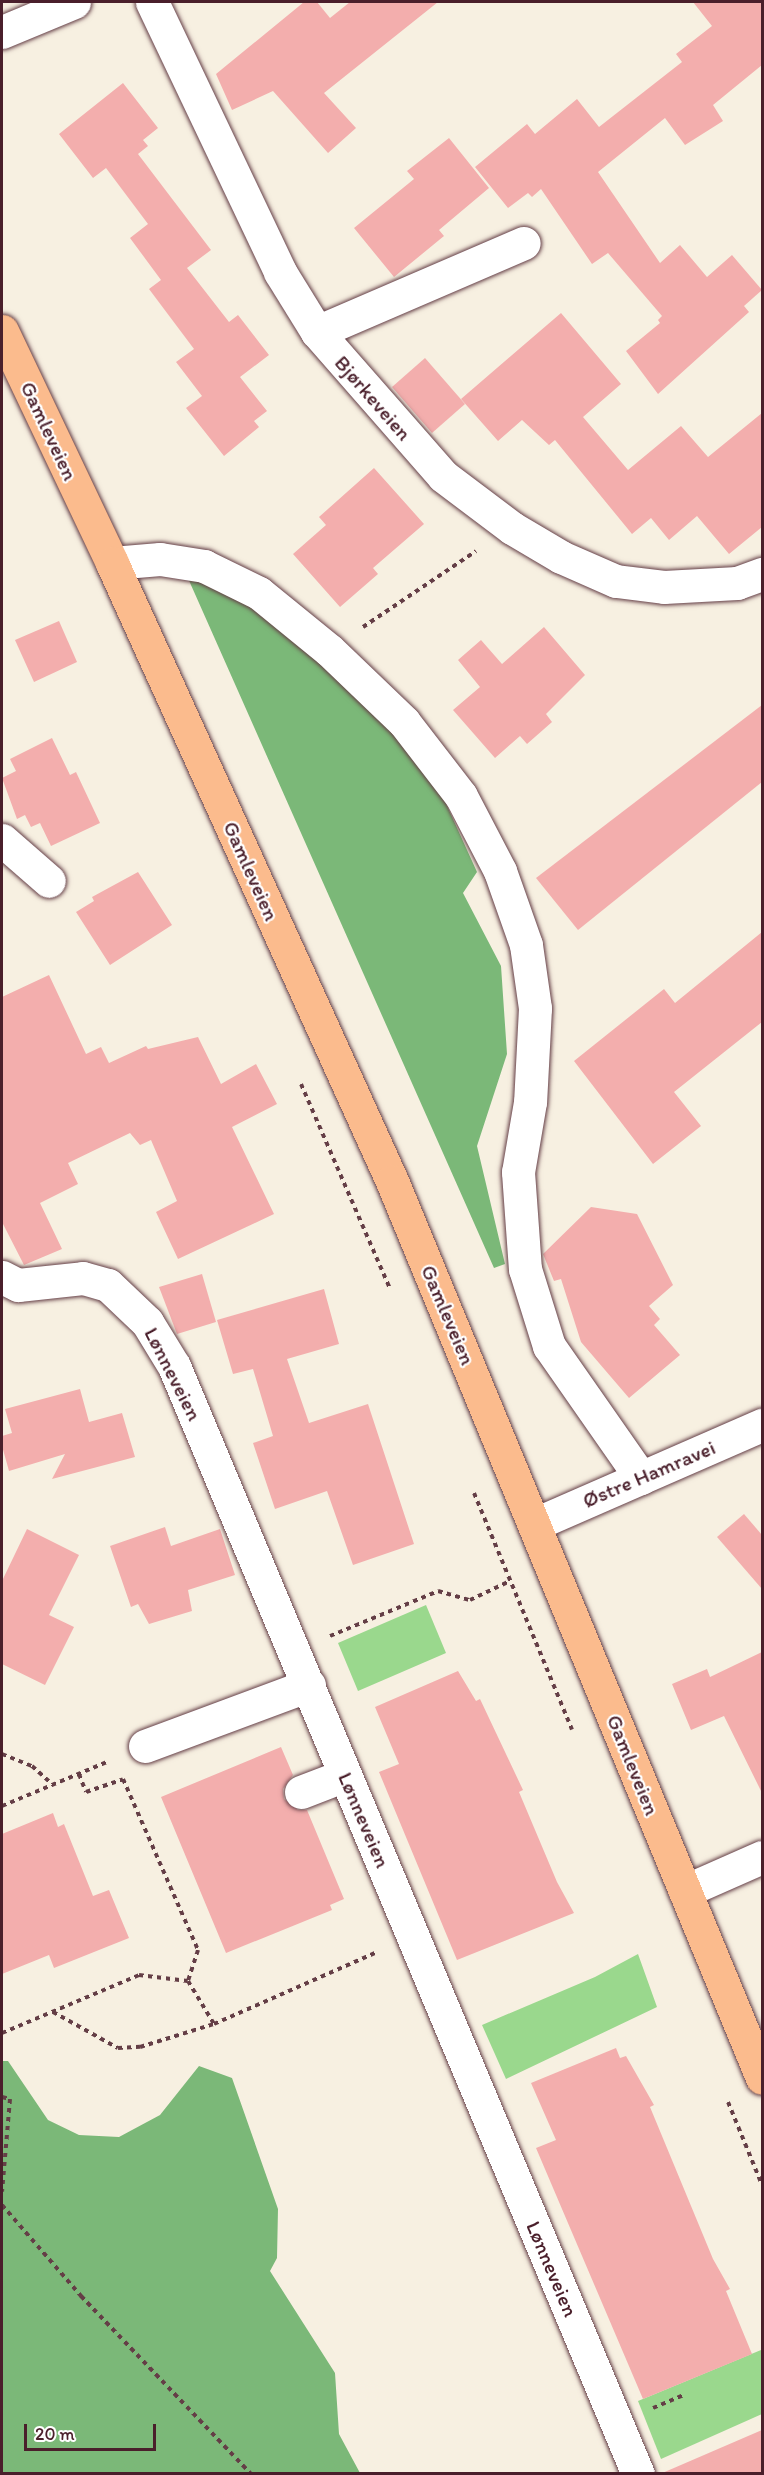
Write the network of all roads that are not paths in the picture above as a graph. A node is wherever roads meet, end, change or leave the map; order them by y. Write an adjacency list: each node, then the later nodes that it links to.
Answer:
1 (74, 2): 3 (street)
2 (152, 2): 6 (street, Bjørkeveien)
3 (2, 32)
4 (524, 243): 6 (street)
5 (2, 331): 7 (main road, Gamleveien)
6 (317, 332): 8 (street, Bjørkeveien)
7 (112, 562): 13 (street); 14 (main road, Gamleveien)
8 (762, 574)
9 (2, 840): 10 (street)
10 (49, 881)
11 (2, 1277): 15 (street, Lønneveien)
12 (762, 1425): 13 (street, Østre Hamravei)
13 (641, 1478): 14 (street, Østre Hamravei)
14 (535, 1524): 20 (main road, Gamleveien)
15 (309, 1685): 16 (street); 17 (street, Lønneveien)
16 (145, 1746)
17 (345, 1775): 18 (street); 22 (street, Lønneveien)
18 (302, 1792)
19 (762, 1857): 20 (street)
20 (685, 1891): 21 (main road, Gamleveien)
21 (762, 2078)
22 (638, 2474)

